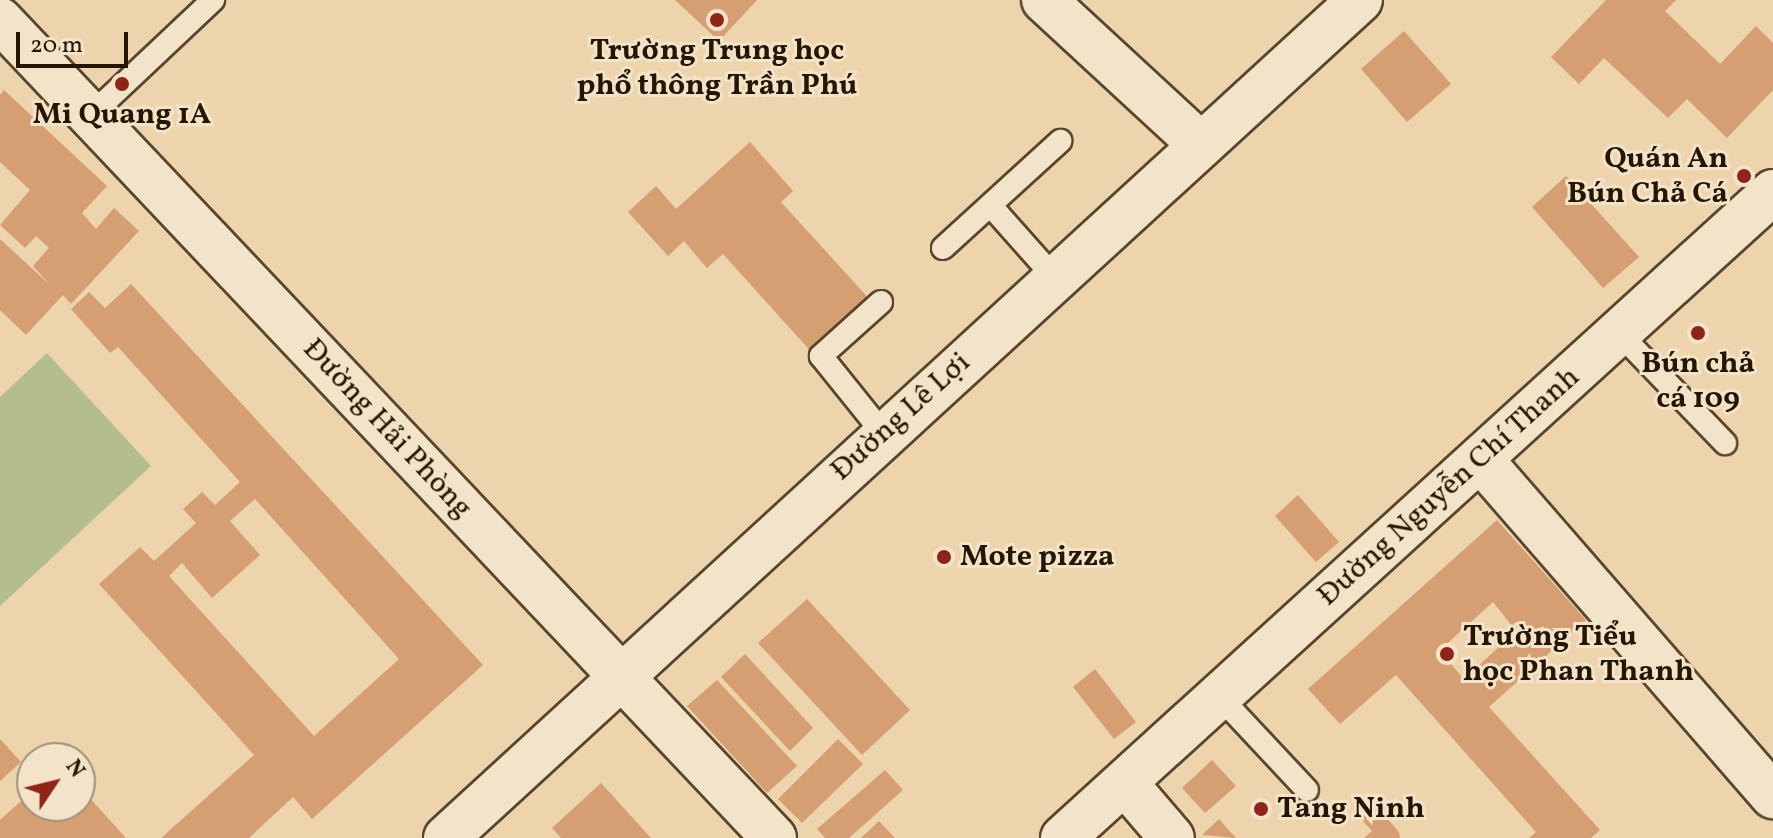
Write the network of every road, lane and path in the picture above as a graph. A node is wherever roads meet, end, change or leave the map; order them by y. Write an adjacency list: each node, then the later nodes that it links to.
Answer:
1 (213, 0): 5 (lane)
2 (1044, 0): 7 (street)
3 (1360, 0): 7 (street, Đường Lê Lợi)
4 (0, 20): 5 (street, Đường Hải Phòng)
5 (91, 115): 17 (street, Đường Hải Phòng)
6 (1060, 141): 9 (lane)
7 (1201, 145): 11 (street, Đường Lê Lợi)
8 (1773, 192): 13 (street, Đường Nguyễn Chí Thanh)
9 (991, 206): 10 (lane); 11 (lane)
10 (943, 248)
11 (1055, 278): 14 (street, Đường Lê Lợi)
12 (881, 302): 14 (lane)
13 (1619, 333): 15 (lane); 16 (street, Đường Nguyễn Chí Thanh)
14 (883, 433): 17 (street, Đường Lê Lợi)
15 (1725, 443)
16 (1480, 459): 18 (street, Đường Nguyễn Chí Thanh); 21 (street)
17 (621, 676): 22 (street, Đường Lê Lợi); 24 (street, Đường Hải Phòng)
18 (1218, 695): 19 (street, Đường Nguyễn Chí Thanh); 20 (lane)
19 (1125, 783): 23 (street, Đường Nguyễn Chí Thanh); 25 (street)
20 (1307, 790)
21 (1773, 796)
22 (468, 828)
23 (1082, 832)
24 (774, 838)
25 (1172, 838)

